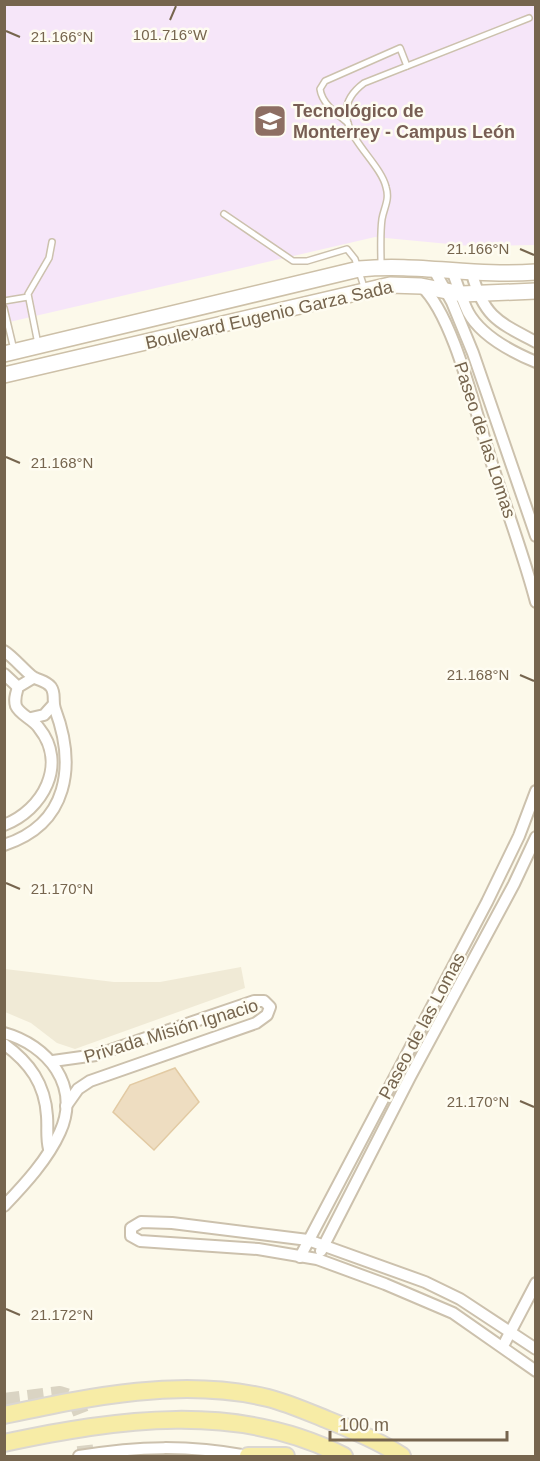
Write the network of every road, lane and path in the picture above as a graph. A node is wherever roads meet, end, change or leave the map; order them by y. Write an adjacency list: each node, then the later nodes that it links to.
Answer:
1 (529, 18): 2 (lane)
2 (407, 66): 3 (lane); 3 (lane)
3 (348, 123): 6 (lane)
4 (380, 211): 6 (lane)
5 (224, 214): 9 (lane)
6 (382, 218): 8 (lane)
7 (52, 242): 19 (lane)
8 (381, 267): 9 (street, Boulevard Eugenio Garza Sada); 10 (street, Boulevard Eugenio Garza Sada)
9 (359, 269): 16 (lane); 23 (street, Boulevard Eugenio Garza Sada)
10 (434, 270): 12 (street, Boulevard Eugenio Garza Sada); 15 (street, Paseo de las Lomas)
11 (536, 272): 13 (street, Boulevard Eugenio Garza Sada)
12 (453, 273): 13 (street, Boulevard Eugenio Garza Sada); 18 (street)
13 (472, 274): 18 (street)
14 (421, 286): 15 (street, Boulevard Eugenio Garza Sada); 16 (street, Boulevard Eugenio Garza Sada); 28 (street, Paseo de las Lomas)
15 (446, 290): 18 (street, Boulevard Eugenio Garza Sada); 27 (street, Paseo de las Lomas)
16 (365, 291): 26 (street, Boulevard Eugenio Garza Sada)
17 (536, 291): 18 (street, Boulevard Eugenio Garza Sada)
18 (470, 294): 22 (street); 25 (street)
19 (28, 297): 20 (lane); 23 (lane)
20 (4, 302)
21 (4, 308): 24 (lane)
22 (536, 342)
23 (39, 346): 24 (street, Boulevard Eugenio Garza Sada)
24 (9, 353)
25 (534, 359)
26 (4, 375)
27 (535, 531): 28 (street)
28 (517, 536): 29 (street, Paseo de las Lomas)
29 (536, 602)
30 (4, 651): 32 (street)
31 (4, 674): 33 (street)
32 (33, 678): 33 (street); 34 (street)
33 (18, 687): 35 (street)
34 (53, 705): 35 (street); 39 (street)
35 (31, 717): 37 (street)
36 (536, 791): 40 (street, Paseo de las Lomas)
37 (4, 825)
38 (536, 837): 41 (street, Paseo de las Lomas)
39 (4, 845)
40 (487, 902): 41 (street); 48 (street, Paseo de las Lomas)
41 (500, 908): 49 (street, Paseo de las Lomas)
42 (4, 1034): 44 (street)
43 (4, 1044): 46 (street)
44 (52, 1061): 45 (street); 45 (street, Privada Misión Ignacio)
45 (66, 1106): 46 (street)
46 (50, 1149): 47 (street)
47 (4, 1206)
48 (309, 1240): 49 (street); 50 (street, Paseo de las Lomas); 50 (street)
49 (324, 1245): 51 (street, Paseo de las Lomas); 53 (street)
50 (300, 1257): 51 (street)
51 (317, 1259): 54 (street)
52 (536, 1283): 53 (street)
53 (511, 1330): 54 (street); 55 (street)
54 (502, 1346): 56 (street)
55 (536, 1349)
56 (536, 1371)
57 (4, 1415): 65 (main road)
58 (4, 1443): 64 (main road)
59 (193, 1448): 60 (street); 61 (street); 62 (street)
60 (79, 1456)
61 (174, 1456)
62 (248, 1456): 63 (main road)
63 (286, 1456)
64 (344, 1456)
65 (402, 1456)

